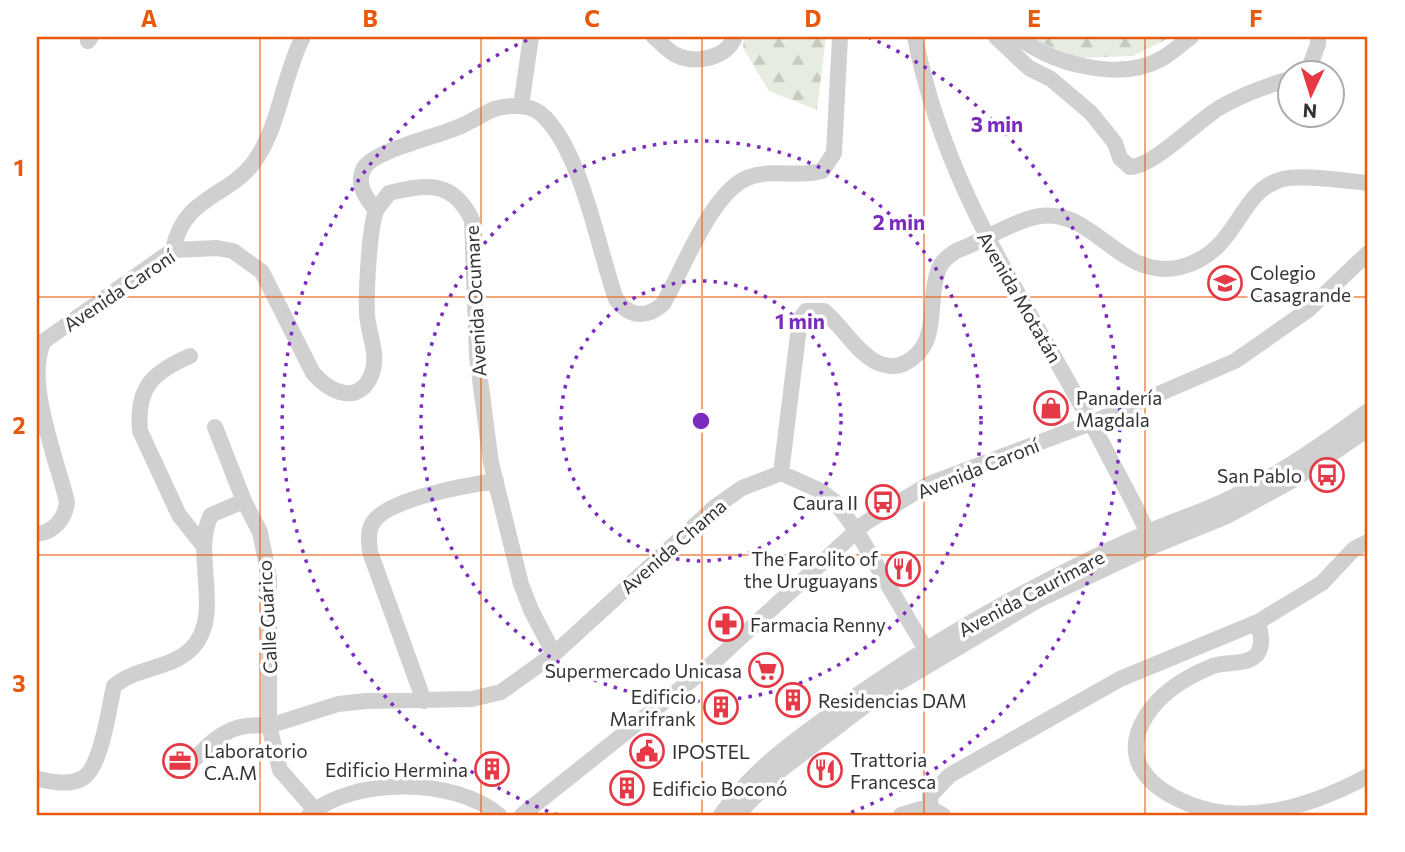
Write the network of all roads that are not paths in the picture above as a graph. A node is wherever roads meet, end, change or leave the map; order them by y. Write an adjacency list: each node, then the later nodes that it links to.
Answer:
1 (303, 37): 17 (street)
2 (531, 37): 13 (street)
3 (654, 37): 4 (street)
4 (735, 37)
5 (840, 37): 13 (street)
6 (915, 37): 16 (street, Avenida Motatán)
7 (996, 37): 12 (street)
8 (1017, 37): 9 (street)
9 (1191, 37)
10 (1318, 37): 11 (street)
11 (1314, 60)
12 (1276, 85)
13 (521, 106): 15 (street)
14 (1368, 183): 16 (street)
15 (376, 211): 17 (street, Avenida Caroní); 25 (street, Avenida Ocumare)
16 (986, 239): 21 (street, Avenida Motatán); 24 (street)
17 (173, 250): 28 (street, Avenida Caroní)
18 (1368, 253): 21 (street, Avenida Caroní)
19 (190, 356): 31 (street)
20 (1368, 411): 29 (street, Avenida Caurimare)
21 (1091, 423): 27 (street, Avenida Caroní); 29 (street, Avenida Motatán)
22 (215, 427): 26 (street, Calle Guárico)
23 (1368, 429): 29 (street, Avenida Caurimare)
24 (781, 474): 27 (street); 33 (street, Avenida Chama)
25 (496, 481): 33 (street, Avenida Ocumare); 35 (street)
26 (244, 501): 31 (street); 36 (street, Calle Guárico)
27 (856, 530): 34 (street); 43 (street, Avenida Caroní)
28 (37, 534)
29 (1150, 539): 34 (street, Avenida Caurimare)
30 (1368, 542): 32 (street)
31 (202, 544): 39 (street)
32 (1258, 622): 38 (street); 41 (street)
33 (554, 654): 35 (street, Avenida Chama)
34 (930, 656): 44 (street, Avenida Caurimare); 45 (street, Avenida Caurimare)
35 (424, 701): 36 (street, Avenida Chama)
36 (269, 726): 37 (street, Avenida Chama); 40 (street)
37 (186, 768)
38 (1368, 776)
39 (37, 779)
40 (312, 813): 42 (street)
41 (934, 813): 46 (street)
42 (499, 815)
43 (522, 815)
44 (721, 815)
45 (737, 815)
46 (901, 815)

